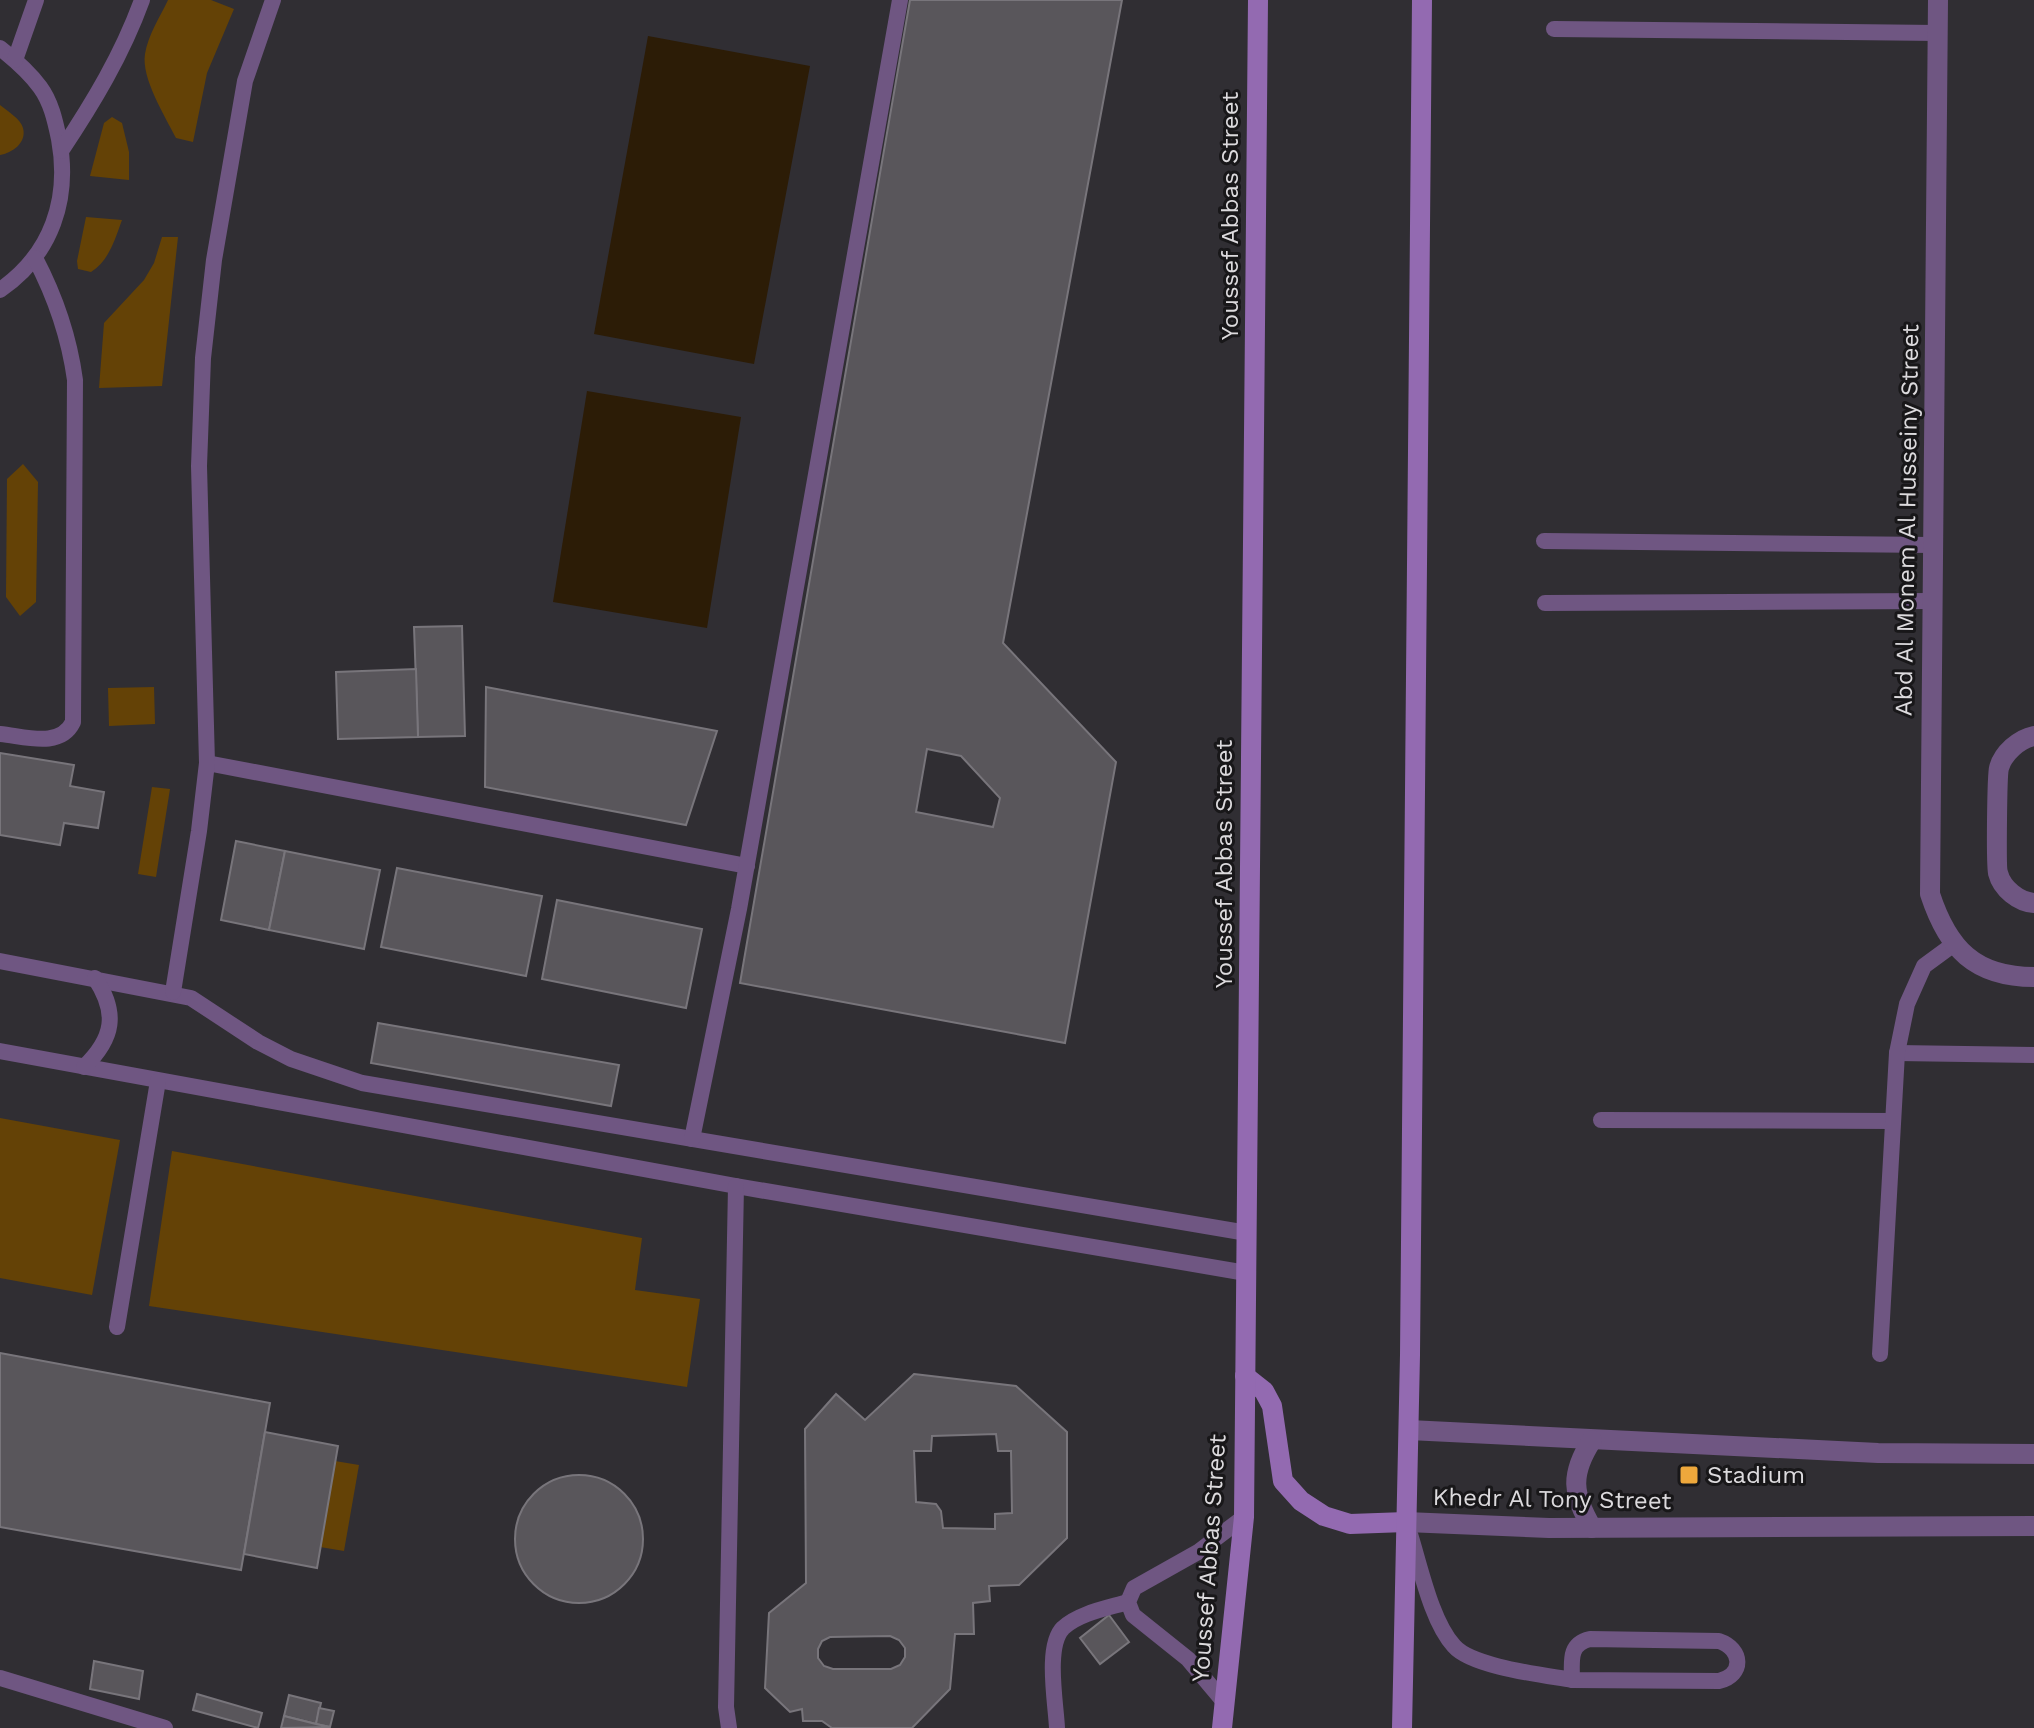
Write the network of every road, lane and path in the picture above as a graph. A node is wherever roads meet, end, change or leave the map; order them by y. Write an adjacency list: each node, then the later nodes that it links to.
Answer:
1 (36, 0): 11 (lane)
2 (142, 0): 12 (lane)
3 (273, 0): 21 (lane)
4 (900, 0): 22 (lane)
5 (1258, 0): 38 (main road, Youssef Abbas Street)
6 (1422, 0): 43 (main road)
7 (1938, 0): 9 (street, Abd Al Monem Al Husseiny Street)
8 (1554, 29): 9 (lane)
9 (1938, 33): 16 (street, Abd Al Monem Al Husseiny Street)
10 (0, 48): 11 (lane)
11 (15, 60): 12 (lane)
12 (61, 151): 13 (lane)
13 (35, 258): 14 (lane); 19 (lane)
14 (0, 290)
15 (1544, 541): 16 (lane)
16 (1933, 545): 17 (street, Abd Al Monem Al Husseiny Street)
17 (1932, 601): 18 (lane); 24 (street, Abd Al Monem Al Husseiny Street)
18 (1545, 603)
19 (0, 734)
20 (2034, 736): 23 (street)
21 (207, 763): 22 (lane); 28 (lane)
22 (747, 866): 36 (lane)
23 (2034, 903)
24 (1954, 944): 26 (street, Abd Al Monem Al Husseiny Street); 30 (lane)
25 (0, 961): 27 (lane)
26 (2034, 977)
27 (95, 978): 28 (lane); 32 (lane)
28 (173, 992): 36 (lane)
29 (0, 1051): 32 (lane)
30 (1897, 1053): 31 (lane); 35 (lane)
31 (2034, 1055)
32 (84, 1067): 33 (lane)
33 (158, 1081): 37 (lane); 40 (lane)
34 (1601, 1120): 35 (lane)
35 (1892, 1121): 41 (lane)
36 (692, 1139): 38 (lane)
37 (736, 1186): 39 (lane); 55 (lane)
38 (1247, 1233): 39 (main road, Youssef Abbas Street)
39 (1246, 1273): 42 (main road, Youssef Abbas Street)
40 (117, 1327)
41 (1880, 1354)
42 (1245, 1376): 46 (main road, Youssef Abbas Street); 47 (main road)
43 (1409, 1430): 44 (street); 47 (main road)
44 (1592, 1440): 45 (street); 49 (street)
45 (2034, 1454)
46 (1244, 1517): 50 (lane); 53 (main road, Youssef Abbas Street)
47 (1406, 1522): 49 (street, Khedr Al Tony Street); 52 (lane); 58 (main road)
48 (2034, 1526): 49 (street, Khedr Al Tony Street)
49 (1592, 1528)
50 (1128, 1602): 53 (lane); 56 (lane)
51 (0, 1678): 54 (lane)
52 (1572, 1680): 52 (lane)
53 (1225, 1703): 57 (main road, Youssef Abbas Street)
54 (165, 1728)
55 (729, 1728)
56 (1057, 1728)
57 (1222, 1728)
58 (1402, 1728)

